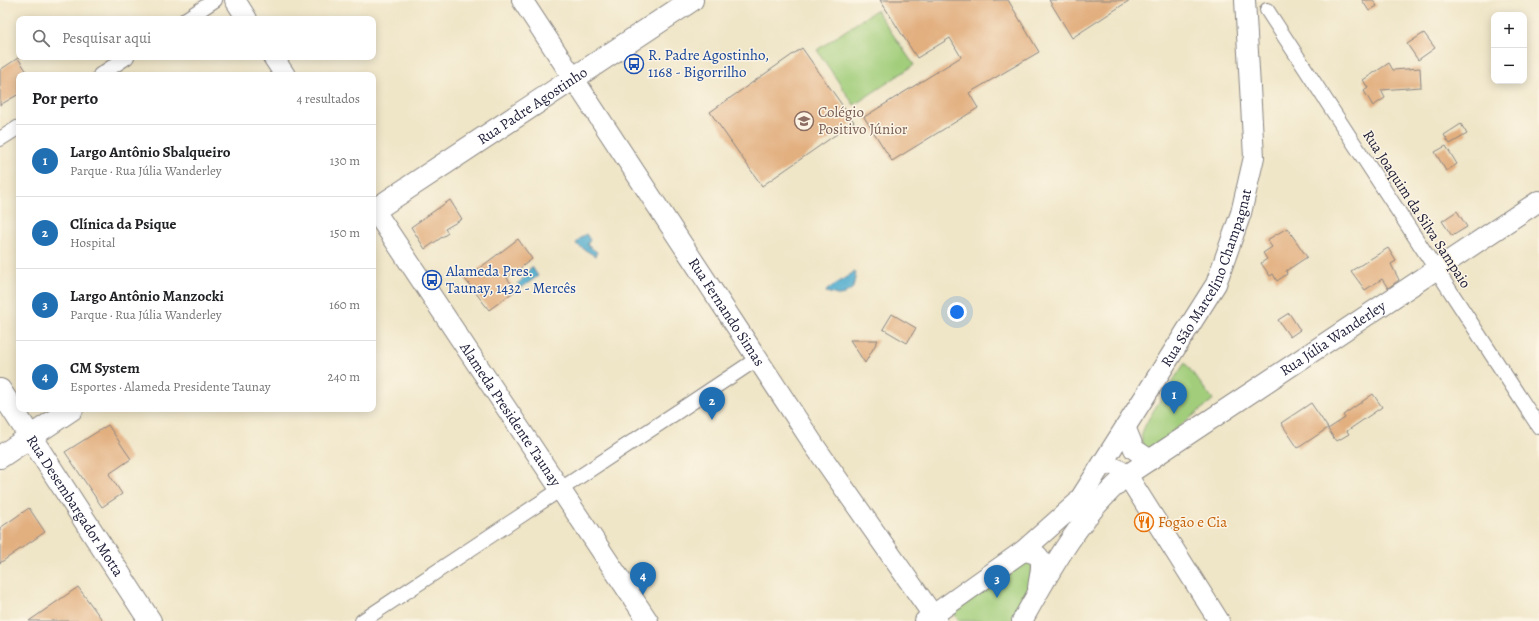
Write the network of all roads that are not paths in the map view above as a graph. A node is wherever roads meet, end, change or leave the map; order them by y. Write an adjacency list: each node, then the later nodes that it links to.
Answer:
1 (215, 0): 7 (street)
2 (235, 0): 8 (main road)
3 (522, 0): 13 (main road, Rua Fernando Simas)
4 (692, 0): 13 (main road, Rua Padre Agostinho)
5 (1246, 2): 6 (street); 24 (main road, Rua São Marcelino Champagnat)
6 (1268, 5): 19 (street, Rua Joaquim da Silva Sampaio)
7 (191, 16)
8 (246, 16)
9 (122, 60): 11 (street)
10 (275, 60): 12 (main road)
11 (104, 72)
12 (283, 72)
13 (574, 78): 17 (main road, Rua Padre Agostinho); 20 (main road, Rua Fernando Simas)
14 (16, 129): 15 (street)
15 (0, 140)
16 (1539, 201): 19 (main road, Rua Júlia Wanderley)
17 (376, 209)
18 (376, 213): 30 (main road, Alameda Presidente Taunay)
19 (1436, 269): 23 (street, Rua Joaquim da Silva Sampaio); 27 (main road, Rua Júlia Wanderley)
20 (757, 359): 30 (street); 33 (main road, Rua Fernando Simas)
21 (0, 390): 25 (main road, Rua Desembargador Motta)
22 (68, 412): 25 (main road)
23 (1539, 427)
24 (1126, 429): 27 (main road); 28 (main road, Rua São Marcelino Champagnat)
25 (30, 437): 26 (main road); 34 (main road, Rua Desembargador Motta)
26 (0, 457)
27 (1150, 460): 29 (main road, Rua Júlia Wanderley)
28 (1102, 467): 29 (street); 31 (main road, Rua São Marcelino Champagnat)
29 (1126, 475): 32 (main road); 38 (main road)
30 (560, 490): 35 (street); 36 (main road, Alameda Presidente Taunay)
31 (1023, 551): 32 (main road); 33 (main road)
32 (1037, 594): 37 (main road)
33 (932, 620)
34 (150, 621)
35 (362, 621)
36 (648, 621)
37 (1022, 621)
38 (1219, 621)

